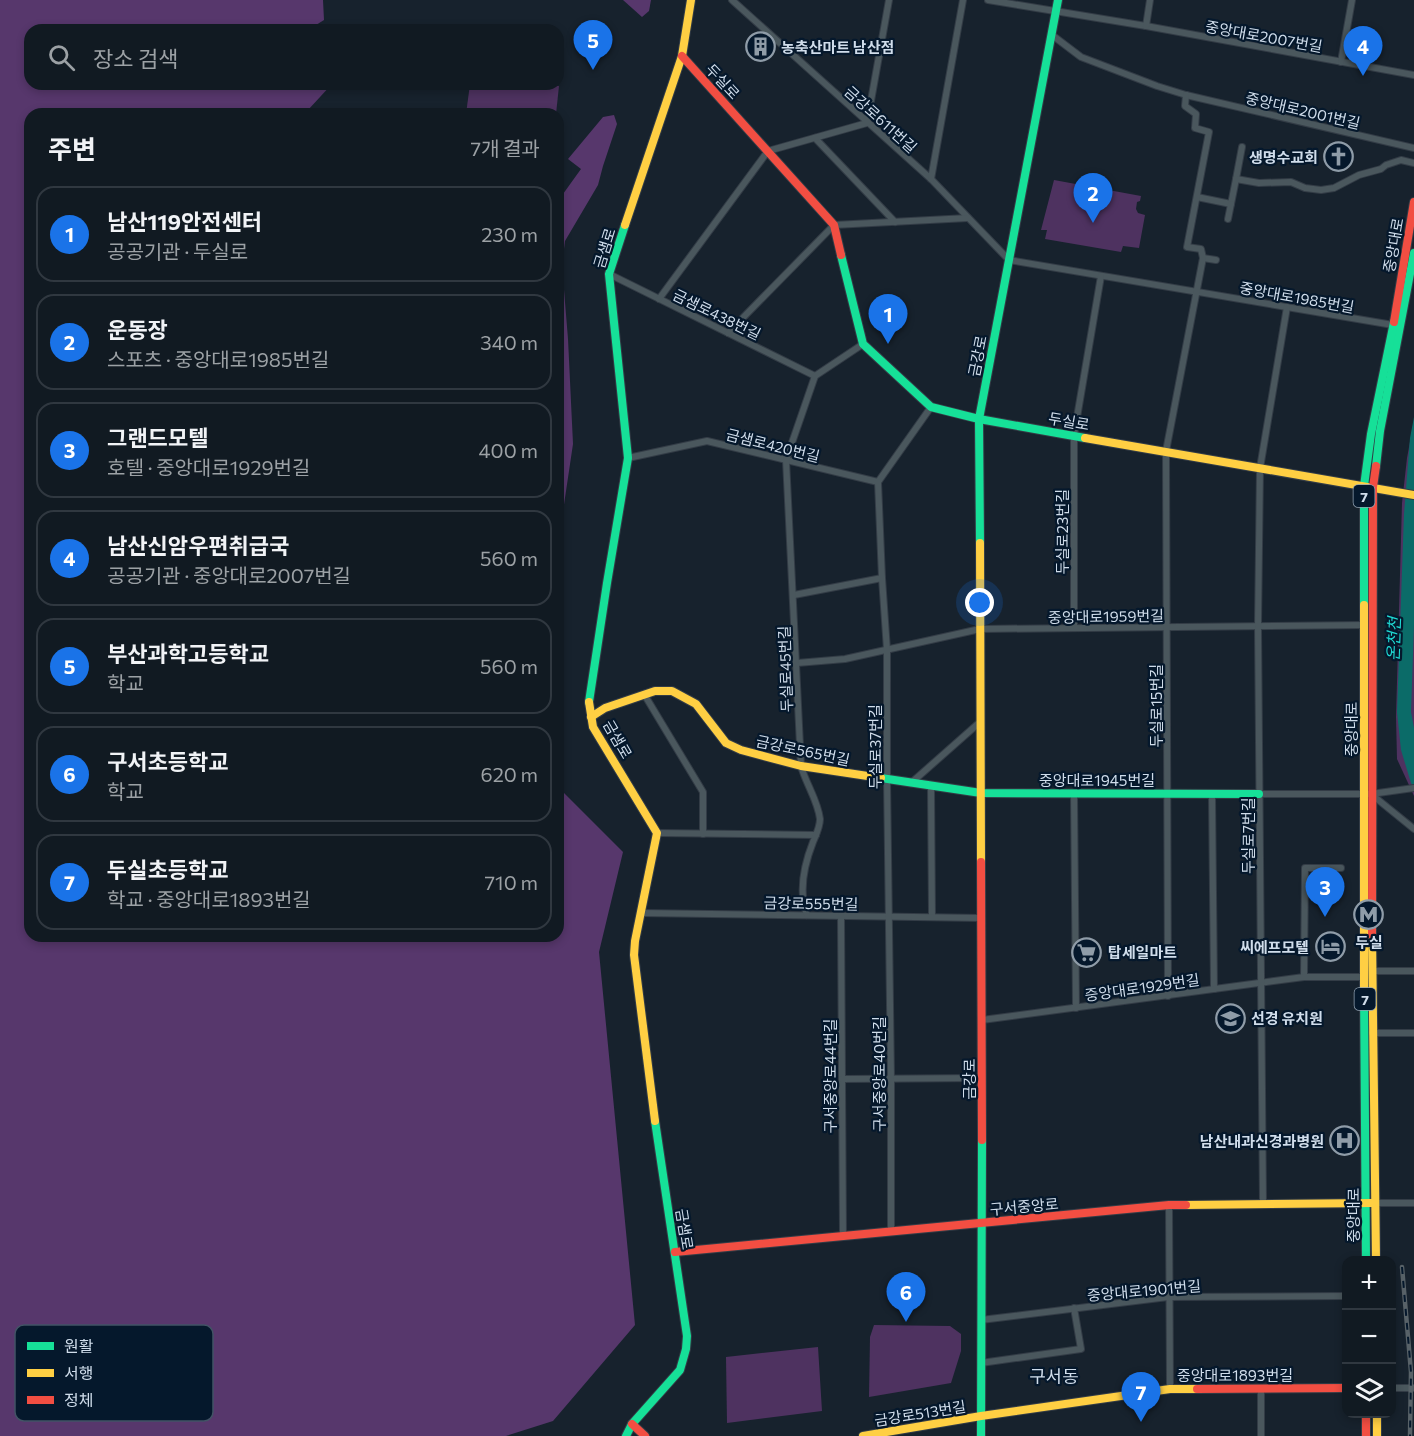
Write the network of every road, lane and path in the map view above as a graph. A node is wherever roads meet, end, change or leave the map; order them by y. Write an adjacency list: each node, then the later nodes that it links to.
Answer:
1 (692, 0): 12 (main road, 금샘로)
2 (732, 0): 16 (street, 금강로611번길)
3 (889, 0): 16 (street)
4 (963, 0): 22 (street)
5 (988, 0): 9 (street, 중앙대로2007번길)
6 (1058, 0): 9 (main road, 금강로)
7 (1150, 0): 10 (street)
8 (1352, 0): 13 (street)
9 (1056, 12): 10 (street, 중앙대로2007번길); 11 (main road, 금강로)
10 (1146, 26): 13 (street, 중앙대로2007번길)
11 (1052, 35): 15 (street, 중앙대로2001번길); 34 (main road, 금강로)
12 (682, 56): 20 (main road, 두실로); 35 (main road, 금샘로)
13 (1341, 62): 14 (street, 중앙대로2007번길)
14 (1414, 75)
15 (1186, 95): 19 (street, 중앙대로2001번길); 24 (street)
16 (867, 123): 17 (street); 22 (street, 금강로611번길)
17 (815, 138): 20 (street); 29 (street)
18 (1242, 147): 23 (street)
19 (1414, 148)
20 (768, 151): 30 (main road, 두실로); 38 (street)
21 (1414, 163): 23 (street)
22 (931, 179): 27 (street, 금강로611번길)
23 (1236, 180): 26 (street)
24 (1197, 197): 26 (street); 32 (street)
25 (1414, 202): 40 (main road, 중앙대로 / 7)
26 (1231, 204): 28 (street)
27 (968, 218): 29 (street); 34 (street, 금강로611번길)
28 (1228, 219)
29 (895, 222): 30 (street)
30 (834, 225): 41 (street); 42 (main road, 두실로)
31 (1414, 253): 52 (main road, 중앙대로 / 7)
32 (1203, 258): 33 (street); 37 (street)
33 (1216, 260)
34 (1009, 261): 36 (street, 중앙대로1985번길); 45 (main road, 금강로)
35 (609, 274): 38 (street, 금샘로438번길); 48 (main road, 금샘로)
36 (1101, 276): 37 (street, 중앙대로1985번길); 46 (street, 두실로23번길)
37 (1197, 292): 39 (street, 중앙대로1985번길); 47 (street, 두실로15번길)
38 (659, 299): 41 (street, 금샘로438번길)
39 (1287, 307): 40 (street, 중앙대로1985번길); 50 (street, 두실로7번길)
40 (1393, 325): 52 (main road, 중앙대로 / 7)
41 (728, 333): 43 (street, 금샘로438번길)
42 (863, 344): 43 (street); 44 (main road, 두실로)
43 (815, 376): 49 (street, 두실로45번길)
44 (932, 407): 45 (main road, 두실로); 51 (street)
45 (979, 419): 46 (main road, 두실로); 60 (main road, 금강로)
46 (1074, 435): 47 (main road, 두실로); 59 (street, 두실로23번길)
47 (1166, 452): 50 (main road, 두실로); 58 (street, 두실로15번길)
48 (628, 458): 49 (street, 금샘로420번길); 64 (main road, 금샘로)
49 (786, 460): 51 (street, 금샘로420번길); 55 (street, 두실로45번길)
50 (1260, 468): 52 (main road, 두실로); 57 (street, 두실로7번길)
51 (878, 482): 54 (street, 두실로37번길)
52 (1368, 487): 53 (main road, 두실로); 56 (main road, 중앙대로 / 7)
53 (1414, 495)
54 (882, 578): 55 (street); 61 (street, 두실로37번길)
55 (794, 594): 62 (street, 두실로45번길)
56 (1368, 625): 57 (street, 중앙대로1959번길); 76 (main road, 중앙대로 / 7)
57 (1258, 626): 58 (street, 중앙대로1959번길); 75 (street, 두실로7번길)
58 (1168, 627): 59 (street, 중앙대로1959번길); 73 (street, 두실로15번길)
59 (1074, 628): 60 (street, 중앙대로1959번길)
60 (980, 629): 61 (street, 중앙대로1959번길); 65 (main road, 금강로)
61 (888, 650): 62 (street, 중앙대로1959번길); 67 (street, 두실로37번길)
62 (797, 663): 66 (street, 두실로45번길)
63 (644, 694): 64 (main road, 금강로565번길); 66 (main road, 금강로565번길); 79 (street)
64 (591, 717): 78 (main road, 금샘로)
65 (980, 722): 68 (street); 71 (main road, 금강로)
66 (801, 766): 67 (main road, 금강로565번길); 80 (street, 두실로45번길)
67 (887, 779): 68 (main road, 금강로565번길); 85 (street, 두실로37번길)
68 (911, 783): 69 (main road, 금강로565번길)
69 (931, 786): 71 (main road, 금강로565번길); 86 (street)
70 (1413, 788): 76 (street, 중앙대로1945번길)
71 (981, 793): 72 (main road, 중앙대로1945번길); 87 (main road, 금강로)
72 (1074, 793): 73 (main road, 중앙대로1945번길); 95 (street)
73 (1168, 794): 74 (main road, 중앙대로1945번길); 94 (street, 두실로15번길)
74 (1212, 794): 75 (main road, 중앙대로1945번길); 93 (street)
75 (1259, 794): 76 (street, 중앙대로1945번길); 92 (street, 두실로7번길)
76 (1368, 794): 77 (street); 88 (main road, 중앙대로 / 7); 91 (main road, 중앙대로 / 7)
77 (1414, 829)
78 (657, 833): 79 (street); 82 (main road, 금샘로)
79 (703, 834): 80 (street)
80 (816, 835): 83 (street, 두실로45번길)
81 (1341, 868): 90 (street)
82 (640, 913): 83 (street, 금강로555번길); 109 (main road, 금샘로)
83 (807, 915): 84 (street, 금강로555번길)
84 (841, 916): 85 (street, 금강로555번길); 100 (street, 구서중앙로44번길)
85 (889, 916): 86 (street, 금강로555번길); 101 (street, 구서중앙로40번길)
86 (932, 917): 87 (street, 금강로555번길)
87 (981, 918): 96 (main road, 금강로)
88 (1372, 971): 89 (street); 97 (main road, 중앙대로 / 7)
89 (1414, 971)
90 (1304, 977): 91 (street, 중앙대로1929번길); 92 (street, 중앙대로1929번길)
91 (1364, 977): 102 (main road, 중앙대로 / 7)
92 (1261, 982): 93 (street, 중앙대로1929번길); 104 (street, 두실로7번길)
93 (1214, 989): 94 (street, 중앙대로1929번길)
94 (1168, 996): 95 (street, 중앙대로1929번길)
95 (1076, 1008): 96 (street, 중앙대로1929번길)
96 (982, 1020): 99 (main road, 금강로)
97 (1372, 1033): 98 (street); 102 (main road, 중앙대로 / 7)
98 (1414, 1033)
99 (982, 1078): 101 (street); 106 (main road, 금강로)
100 (842, 1079): 101 (street); 108 (street, 구서중앙로44번길)
101 (891, 1079): 107 (street, 구서중앙로40번길)
102 (1371, 1203): 103 (street); 104 (main road, 구서중앙로); 110 (main road, 중앙대로 / 7); 111 (main road, 중앙대로 / 7)
103 (1414, 1203)
104 (1263, 1204): 105 (main road, 구서중앙로)
105 (1169, 1205): 106 (main road, 구서중앙로); 113 (street)
106 (981, 1223): 107 (main road, 구서중앙로); 115 (main road, 금강로)
107 (891, 1232): 108 (main road, 구서중앙로)
108 (843, 1236): 109 (main road, 구서중앙로)
109 (675, 1252): 125 (main road, 금샘로)
110 (1366, 1256)
111 (1376, 1256)
112 (1342, 1296): 113 (street, 중앙대로1901번길)
113 (1168, 1297): 114 (street, 중앙대로1901번길); 120 (street)
114 (1074, 1308): 115 (street, 중앙대로1901번길); 116 (street)
115 (981, 1320): 116 (main road, 금강로)
116 (981, 1363): 122 (main road, 금강로)
117 (1342, 1388): 121 (main road, 중앙대로1893번길)
118 (1396, 1388): 119 (street)
119 (1414, 1388)
120 (1170, 1389): 121 (main road, 중앙대로1893번길); 122 (main road, 중앙대로1893번길)
121 (1261, 1389): 130 (street)
122 (981, 1416): 128 (main road, 금강로513번길); 129 (main road, 금강로)
123 (1366, 1418): 131 (main road)
124 (1377, 1418): 132 (main road)
125 (632, 1424): 126 (main road, 금샘로); 127 (main road)
126 (626, 1436)
127 (645, 1436)
128 (863, 1436)
129 (981, 1436)
130 (1261, 1436)
131 (1366, 1436)
132 (1377, 1436)

